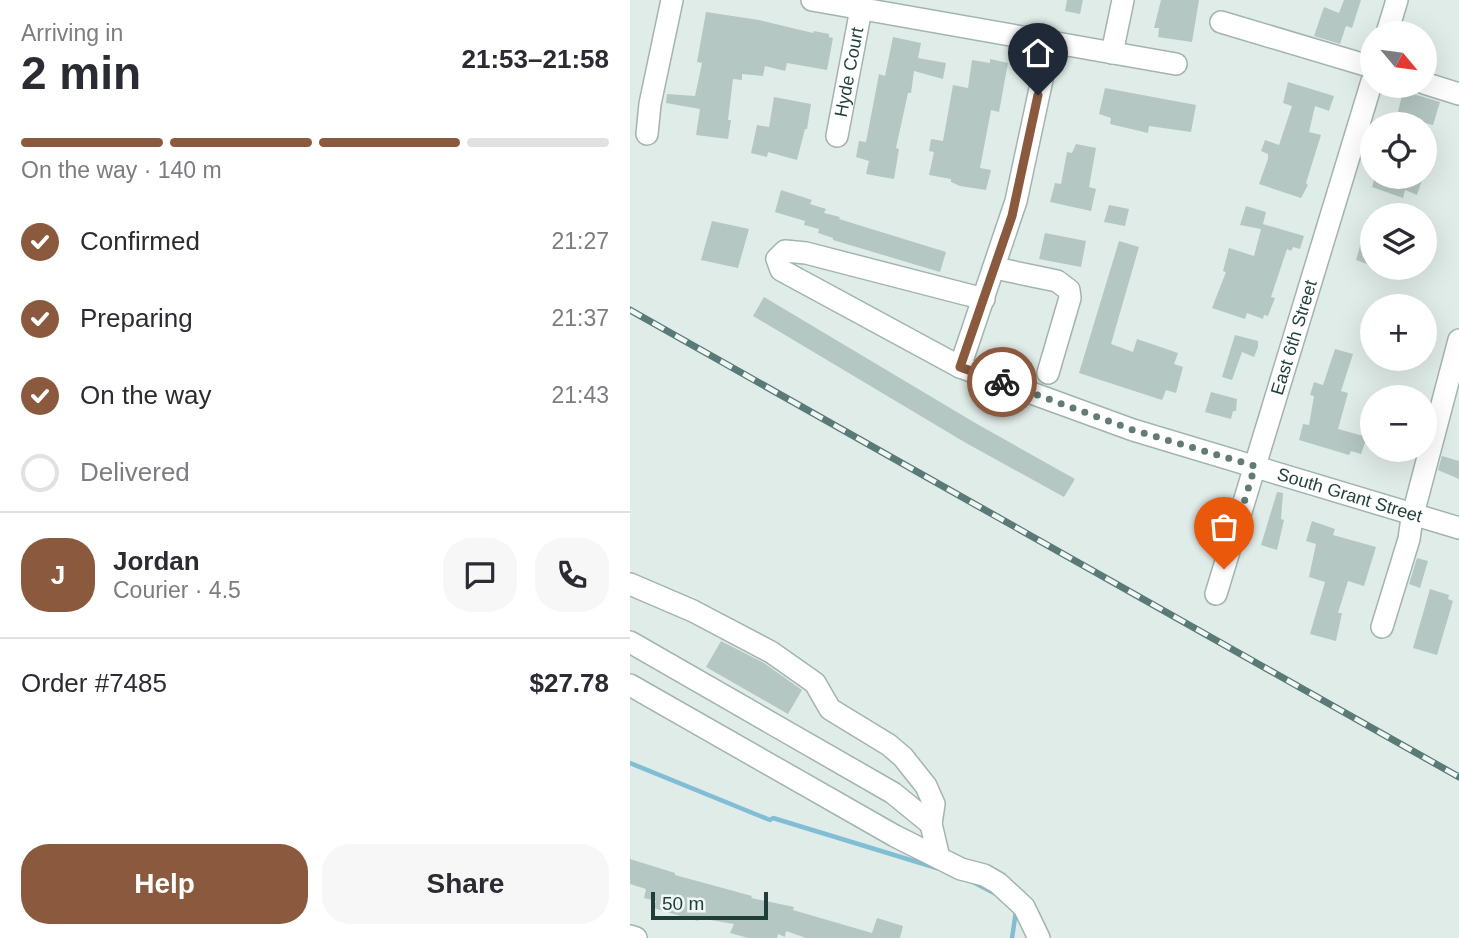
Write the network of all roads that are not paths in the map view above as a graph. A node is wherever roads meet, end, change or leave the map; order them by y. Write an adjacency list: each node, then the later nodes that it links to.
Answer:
1 (672, 0): 15 (street)
2 (812, 0): 5 (street)
3 (1123, 0): 9 (street)
4 (1397, 0): 6 (street)
5 (861, 9): 8 (street); 16 (street, Hyde Court)
6 (1391, 21)
7 (1221, 22): 10 (street)
8 (1050, 42): 9 (street); 17 (street)
9 (1112, 53): 11 (street)
10 (1360, 63)
11 (1176, 64)
12 (1437, 87): 13 (street)
13 (1459, 94)
14 (1367, 98): 22 (street, East 6th Street)
15 (647, 134)
16 (837, 136)
17 (995, 268): 18 (street); 21 (street)
18 (984, 299): 20 (street); 20 (street, South Grant Street)
19 (1459, 340): 23 (street)
20 (960, 367): 22 (street, South Grant Street)
21 (1048, 373)
22 (1255, 466): 23 (street, South Grant Street); 26 (street, East 6th Street)
23 (1413, 514): 24 (street, South Grant Street); 27 (street)
24 (1459, 528)
25 (630, 584): 30 (street)
26 (1216, 594)
27 (1382, 627)
28 (630, 642): 30 (street)
29 (630, 685): 31 (street)
30 (931, 824): 31 (street)
31 (939, 858): 34 (street)
32 (630, 936): 33 (street)
33 (636, 938)
34 (1039, 938)

